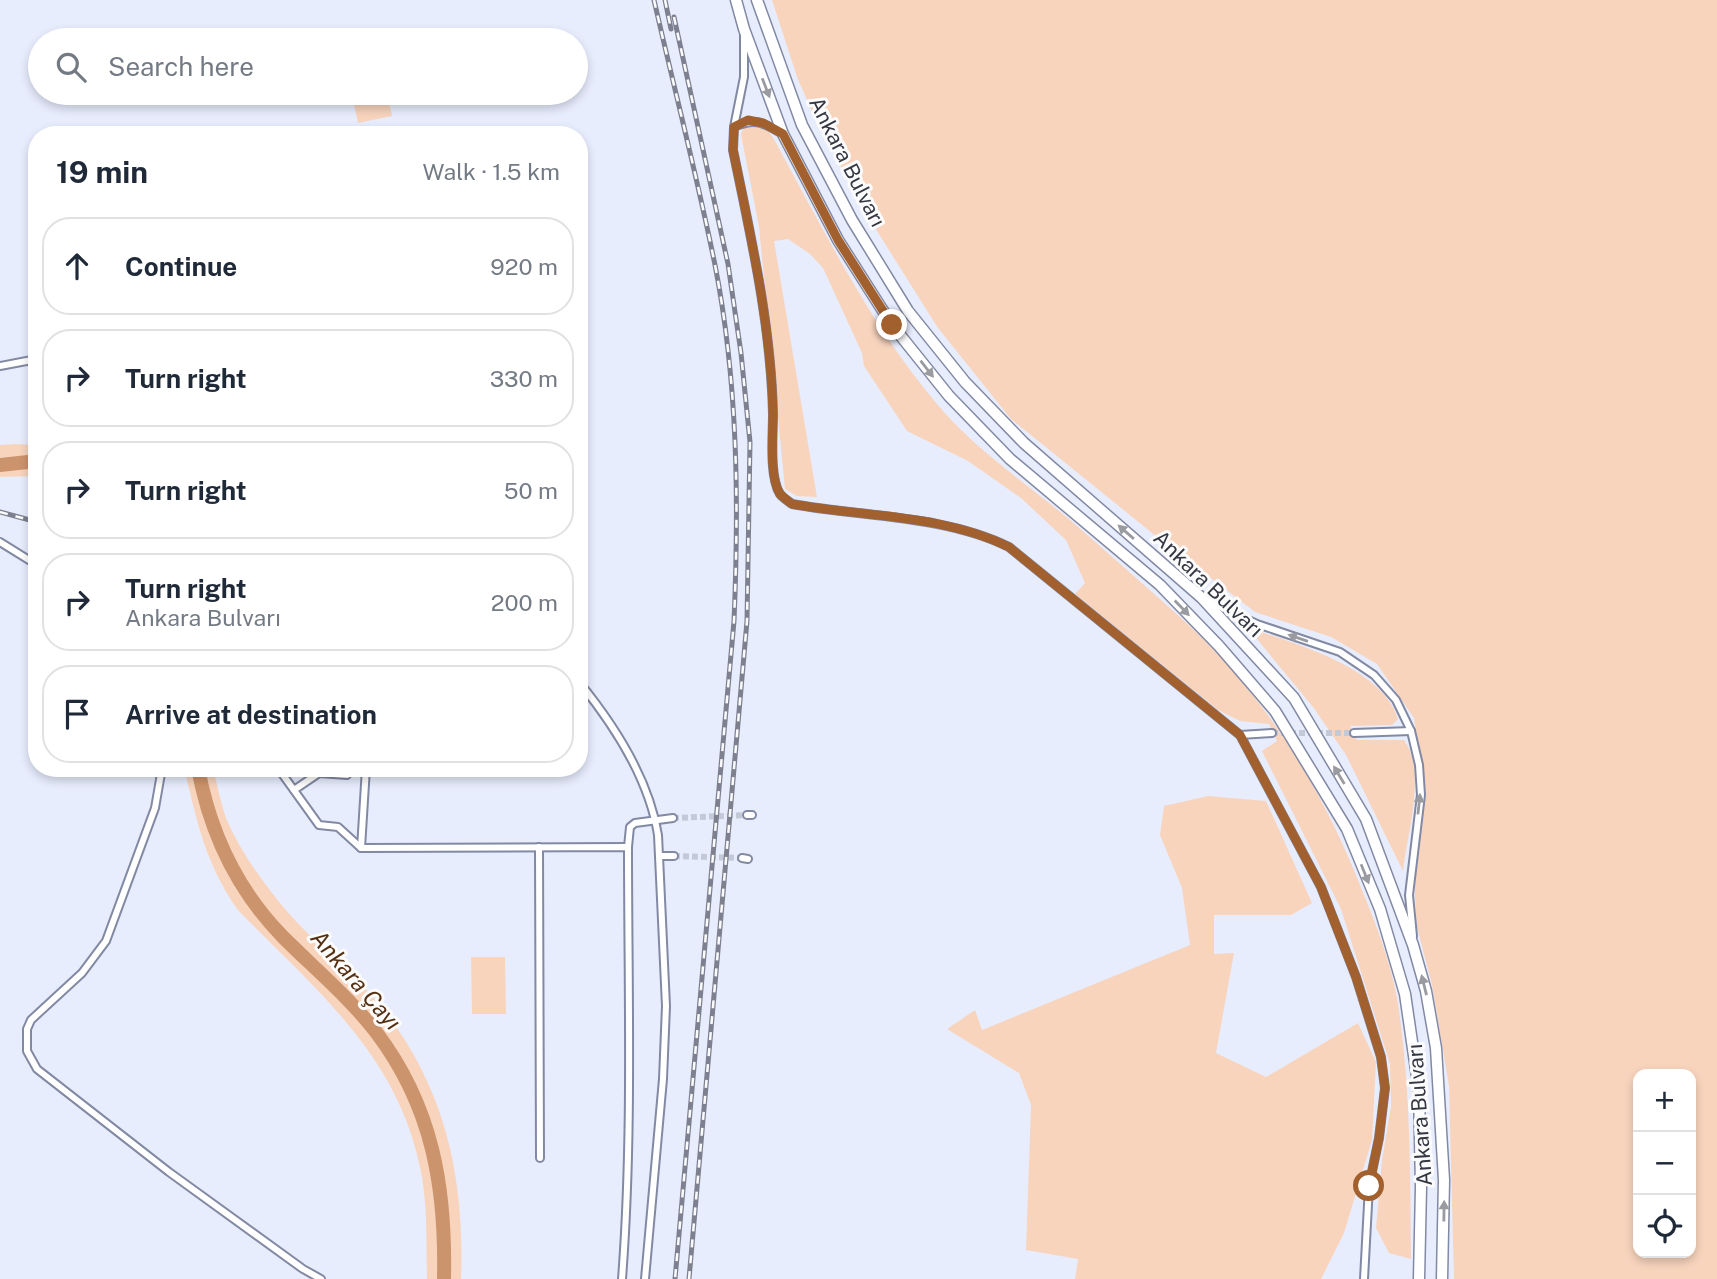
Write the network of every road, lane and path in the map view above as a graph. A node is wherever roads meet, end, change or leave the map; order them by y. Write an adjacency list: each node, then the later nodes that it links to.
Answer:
1 (736, 0): 3 (main road, Ankara Bulvarı)
2 (757, 0): 10 (main road, Ankara Bulvarı, one-way to 2)
3 (744, 29): 4 (street); 5 (main road, Ankara Bulvarı, one-way to 5)
4 (734, 127): 5 (street); 15 (street)
5 (783, 134): 34 (main road, Ankara Bulvarı, one-way to 34)
6 (28, 361): 7 (street)
7 (0, 366)
8 (0, 542): 9 (street)
9 (28, 559)
10 (1202, 598): 12 (street, one-way to 10); 28 (main road, Ankara Bulvarı, one-way to 10)
11 (588, 693): 22 (street)
12 (1411, 731): 14 (street); 28 (street, one-way to 12)
13 (1272, 733): 15 (street)
14 (1354, 733)
15 (1240, 735): 33 (street)
16 (160, 777): 30 (street)
17 (285, 777): 20 (street)
18 (313, 777): 20 (street)
19 (365, 777): 25 (street)
20 (294, 790): 25 (street)
21 (673, 818): 22 (street)
22 (656, 819): 24 (street); 26 (street)
23 (539, 847): 24 (street); 25 (street); 29 (street)
24 (628, 847): 31 (street)
25 (361, 848)
26 (660, 856): 27 (street); 32 (street)
27 (674, 856)
28 (1413, 945): 35 (main road, Ankara Bulvarı, one-way to 28)
29 (540, 1158)
30 (321, 1279)
31 (622, 1279)
32 (645, 1279)
33 (1364, 1279)
34 (1419, 1279)
35 (1442, 1279)

